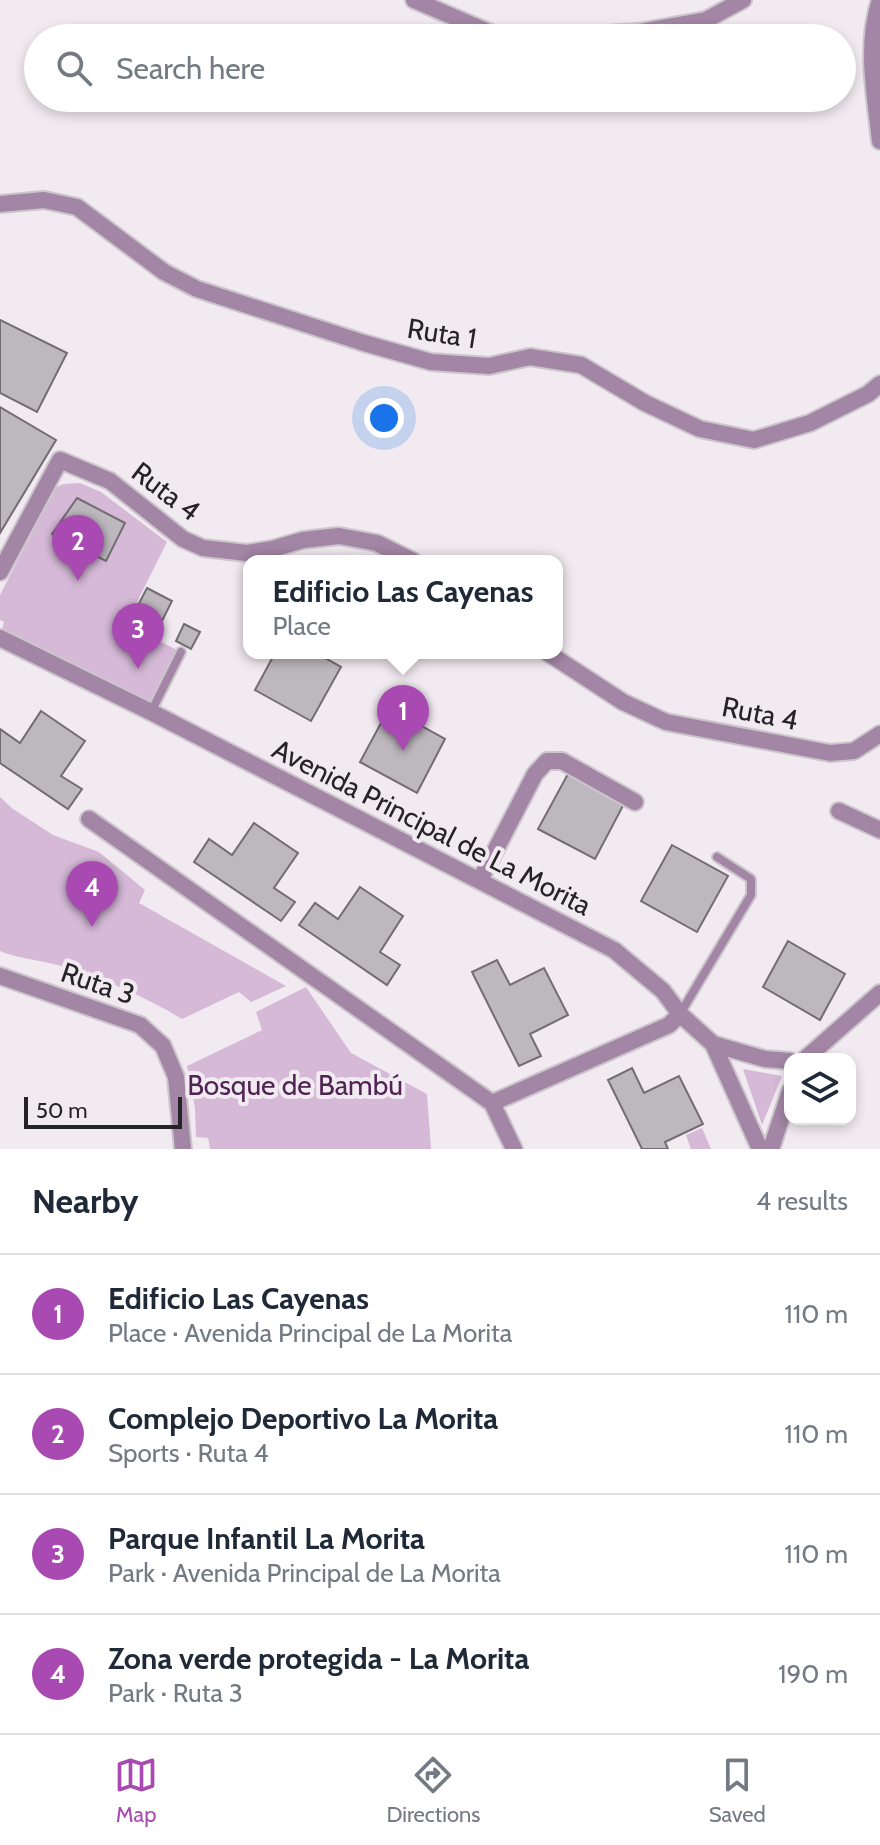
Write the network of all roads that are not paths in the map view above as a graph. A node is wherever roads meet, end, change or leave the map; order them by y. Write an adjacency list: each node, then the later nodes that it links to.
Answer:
1 (414, 0): 4 (street)
2 (743, 0): 5 (street)
3 (880, 0): 6 (street)
4 (470, 24)
5 (684, 24)
6 (880, 141)
7 (0, 204): 8 (street, Ruta 1)
8 (880, 384)
9 (401, 555): 10 (street, Ruta 4)
10 (0, 572)
11 (0, 638): 14 (street, Avenida Principal de La Morita)
12 (181, 652): 14 (lane)
13 (557, 659): 15 (street, Ruta 4)
14 (151, 712): 21 (street, Avenida Principal de La Morita)
15 (880, 734)
16 (635, 802): 21 (street)
17 (839, 811): 19 (street)
18 (89, 819): 28 (street)
19 (880, 830)
20 (717, 857): 24 (lane)
21 (480, 880): 24 (street, Avenida Principal de La Morita)
22 (0, 976): 30 (street, Ruta 3)
23 (880, 993): 26 (street)
24 (680, 1014): 25 (street, Avenida Principal de La Morita); 28 (street)
25 (713, 1044): 27 (street); 32 (street, Avenida Principal de La Morita)
26 (812, 1053)
27 (784, 1061)
28 (492, 1103): 31 (street)
29 (784, 1109): 33 (street)
30 (183, 1149)
31 (514, 1149)
32 (760, 1149)
33 (771, 1149)

